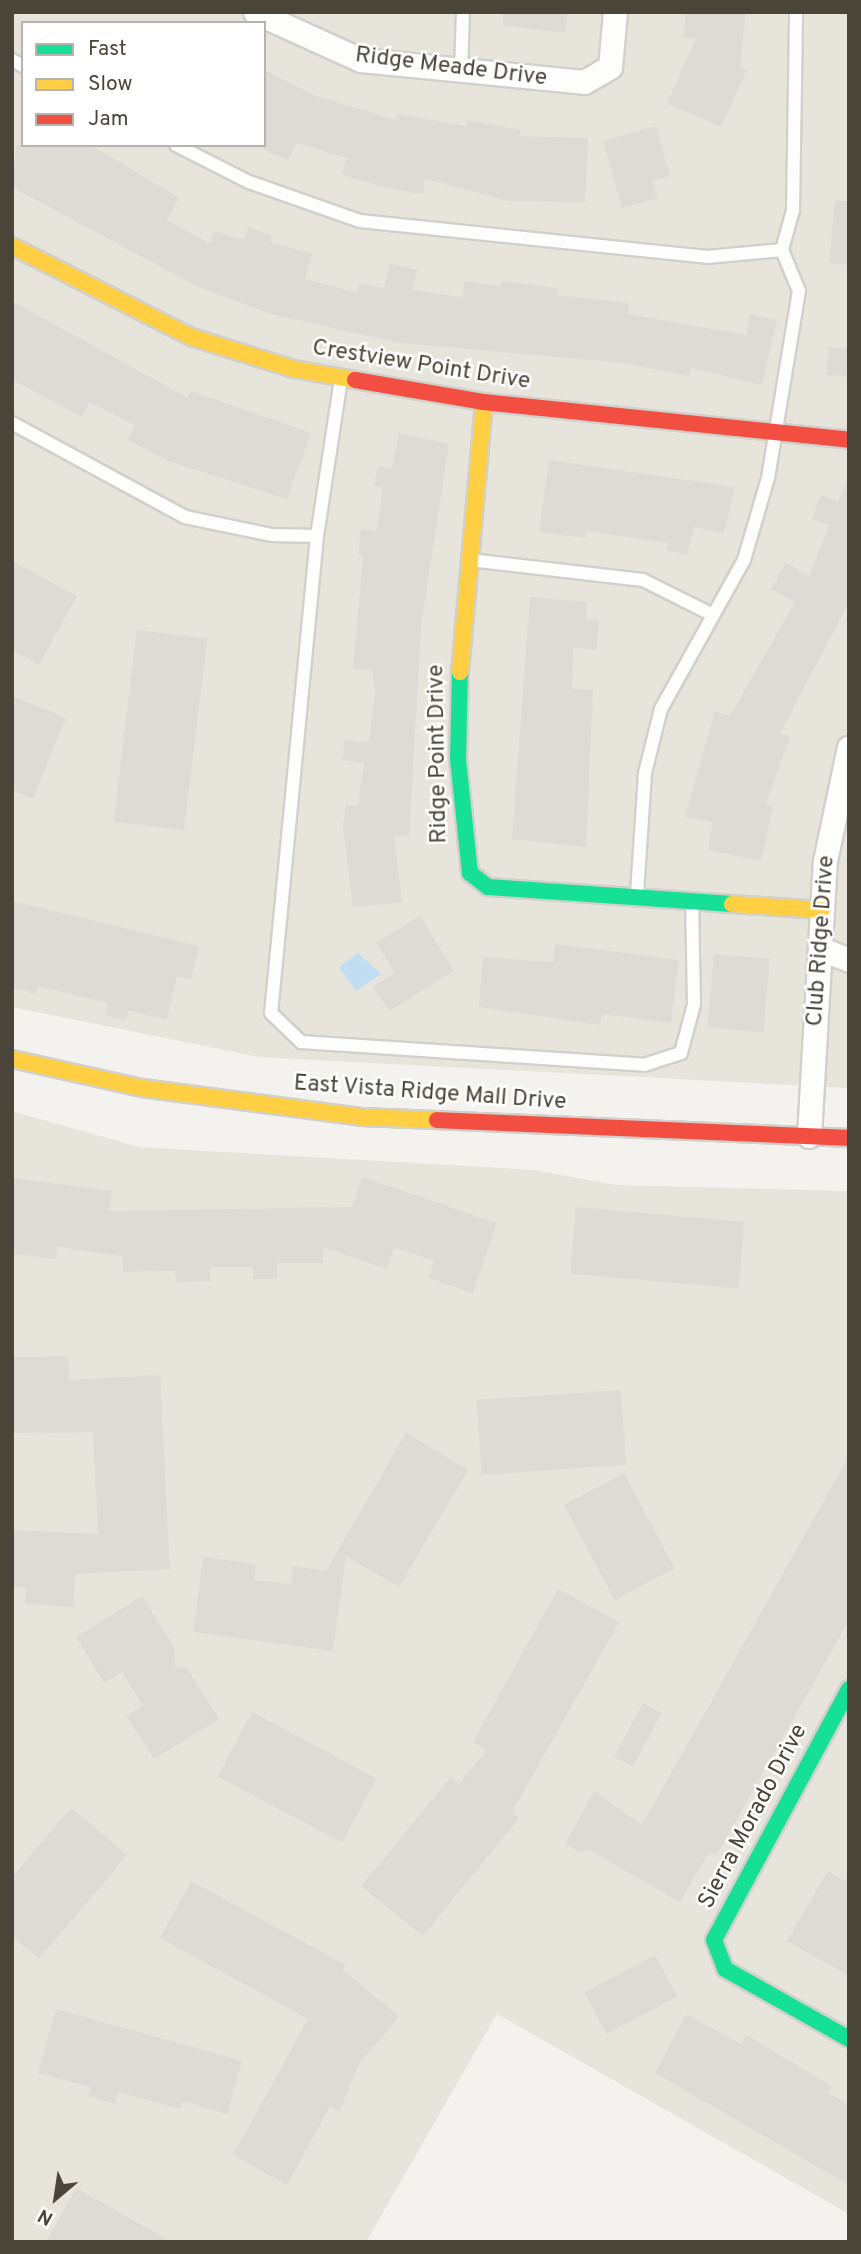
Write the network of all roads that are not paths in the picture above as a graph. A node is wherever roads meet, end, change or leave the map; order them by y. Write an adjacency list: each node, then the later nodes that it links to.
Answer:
1 (255, 12): 5 (street, Ridge Meade Drive)
2 (463, 12): 5 (lane)
3 (615, 12): 5 (street, Ridge Meade Drive)
4 (796, 12): 8 (lane)
5 (461, 72)
6 (180, 147): 8 (lane)
7 (12, 246): 9 (street, Crestview Point Drive)
8 (782, 250): 12 (lane)
9 (342, 377): 10 (street, Crestview Point Drive); 14 (lane)
10 (484, 402): 12 (street, Crestview Point Drive); 15 (street, Ridge Point Drive)
11 (12, 423): 14 (lane)
12 (775, 431): 13 (street, Crestview Point Drive); 16 (lane)
13 (849, 440)
14 (317, 536): 19 (lane)
15 (469, 560): 16 (lane); 18 (street, Ridge Point Drive)
16 (709, 613): 18 (lane)
17 (849, 747): 20 (street, Club Ridge Drive)
18 (637, 894): 19 (street, Ridge Point Drive)
19 (692, 897): 20 (street, Ridge Point Drive)
20 (822, 910): 21 (street, Club Ridge Drive)
21 (821, 949): 22 (street); 24 (street, Club Ridge Drive)
22 (849, 960)
23 (12, 1059): 24 (street, East Vista Ridge Mall Drive)
24 (809, 1136): 25 (street, East Vista Ridge Mall Drive)
25 (849, 1138)
26 (849, 1689): 27 (street, Sierra Morado Drive)
27 (849, 2039)

